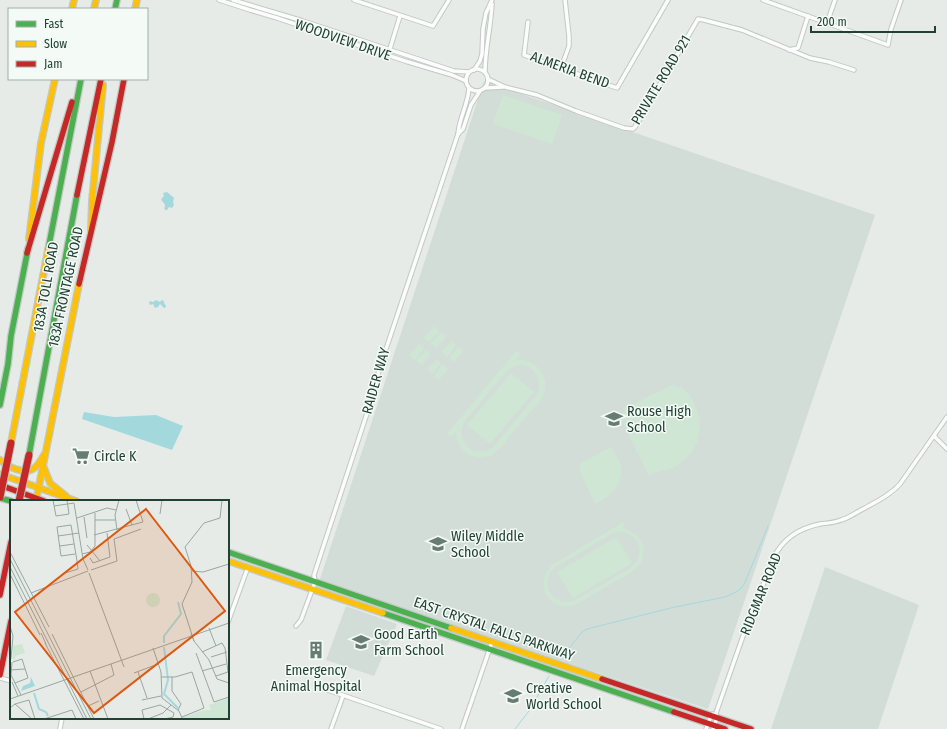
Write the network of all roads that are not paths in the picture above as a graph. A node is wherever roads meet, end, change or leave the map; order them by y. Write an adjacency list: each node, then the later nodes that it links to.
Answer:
1 (219, 0): 17 (street, WOODVIEW DRIVE)
2 (233, 0): 15 (street, WOODVIEW DRIVE)
3 (354, 0): 11 (street)
4 (449, 0): 11 (street)
5 (492, 0): 19 (street); 22 (street)
6 (565, 0): 18 (street)
7 (668, 0): 18 (street, ALMERIA BEND)
8 (763, 0): 12 (street)
9 (835, 0): 14 (street)
10 (901, 0): 14 (street)
11 (400, 16): 15 (street)
12 (808, 16): 14 (street); 16 (street)
13 (528, 22): 18 (street, ALMERIA BEND)
14 (827, 23)
15 (390, 49): 17 (street); 21 (street, WOODVIEW DRIVE)
16 (789, 50): 20 (street, PRIVATE ROAD 921); 31 (street, PRIVATE ROAD 921)
17 (388, 55): 30 (street, WOODVIEW DRIVE)
18 (561, 68)
19 (474, 70): 21 (street); 22 (street)
20 (854, 70)
21 (469, 72): 30 (street)
22 (485, 72): 23 (street)
23 (488, 79): 31 (street, PRIVATE ROAD 921); 33 (street)
24 (55, 80): 37 (main road)
25 (80, 80): 37 (main road)
26 (80, 80): 48 (main road, 183A TOLL ROAD, bridge)
27 (102, 80): 36 (main road)
28 (102, 80): 49 (main road, 183A TOLL ROAD, bridge)
29 (124, 80): 36 (main road, 183A FRONTAGE ROAD)
30 (466, 81): 32 (street)
31 (505, 87): 33 (street, PRIVATE ROAD 921)
32 (469, 88): 34 (street); 35 (street, RAIDER WAY)
33 (485, 88): 34 (street)
34 (480, 91): 35 (street, RAIDER WAY)
35 (458, 134): 58 (street, RAIDER WAY)
36 (91, 230): 42 (main road, 183A FRONTAGE ROAD)
37 (27, 253): 38 (main road)
38 (0, 404)
39 (947, 417): 40 (street, RIDGMAR ROAD)
40 (934, 436): 41 (street); 75 (street, RIDGMAR ROAD)
41 (947, 449)
42 (46, 453): 43 (main road); 44 (main road, 183A FRONTAGE ROAD)
43 (0, 460)
44 (43, 467): 47 (main road, 183A FRONTAGE ROAD); 51 (main road)
45 (0, 474): 47 (main road)
46 (0, 486): 50 (main road)
47 (39, 488): 50 (main road, 183A FRONTAGE ROAD); 51 (main road)
48 (0, 497): 52 (main road)
49 (19, 500)
50 (36, 500)
51 (74, 500)
52 (10, 501)
53 (10, 547): 60 (main road)
54 (229, 552): 55 (main road, EAST CRYSTAL FALLS PARKWAY)
55 (250, 560): 57 (main road); 58 (main road, EAST CRYSTAL FALLS PARKWAY)
56 (229, 561): 57 (main road, EAST CRYSTAL FALLS PARKWAY)
57 (248, 567): 59 (main road, EAST CRYSTAL FALLS PARKWAY); 62 (street)
58 (315, 582): 59 (street, RAIDER WAY); 61 (main road, EAST CRYSTAL FALLS PARKWAY)
59 (312, 589): 63 (main road, EAST CRYSTAL FALLS PARKWAY); 65 (street, RAIDER WAY)
60 (0, 595)
61 (405, 612): 63 (main road); 66 (main road, EAST CRYSTAL FALLS PARKWAY)
62 (229, 619)
63 (403, 620): 67 (main road, EAST CRYSTAL FALLS PARKWAY)
64 (10, 626): 69 (main road)
65 (296, 626)
66 (492, 642): 67 (street); 68 (main road, EAST CRYSTAL FALLS PARKWAY)
67 (490, 649): 71 (main road, EAST CRYSTAL FALLS PARKWAY); 81 (street)
68 (580, 671): 71 (main road); 75 (main road, EAST CRYSTAL FALLS PARKWAY)
69 (0, 675)
70 (0, 678): 72 (street)
71 (579, 680): 77 (main road, EAST CRYSTAL FALLS PARKWAY)
72 (10, 681)
73 (319, 688): 74 (street)
74 (343, 696): 79 (street); 80 (street)
75 (714, 715): 77 (street); 77 (street); 83 (main road, EAST CRYSTAL FALLS PARKWAY)
76 (62, 719): 78 (street)
77 (710, 727): 82 (main road, EAST CRYSTAL FALLS PARKWAY)
78 (60, 729)
79 (331, 729)
80 (441, 729)
81 (462, 729)
82 (725, 729)
83 (751, 729)

